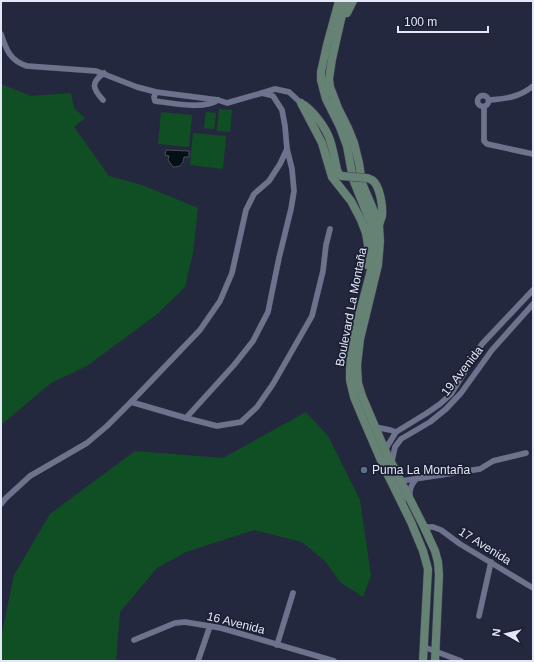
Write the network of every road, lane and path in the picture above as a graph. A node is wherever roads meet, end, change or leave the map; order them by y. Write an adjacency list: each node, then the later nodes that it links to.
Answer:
1 (332, 1): 6 (main road)
2 (338, 1): 6 (main road, Boulevard La Montaña)
3 (346, 1): 5 (main road, Boulevard La Montaña)
4 (353, 1): 5 (main road)
5 (341, 19): 19 (main road, Boulevard La Montaña)
6 (332, 25): 23 (main road, Boulevard La Montaña)
7 (1, 34): 8 (street)
8 (104, 74): 10 (street); 12 (street)
9 (533, 86): 14 (street)
10 (156, 92): 13 (street); 13 (street)
11 (262, 93): 13 (street); 15 (street); 17 (street)
12 (103, 100)
13 (218, 100)
14 (489, 100): 16 (street); 16 (street)
15 (301, 103): 19 (main road, bridge); 23 (main road)
16 (484, 107): 18 (street)
17 (288, 149): 25 (street); 27 (street)
18 (533, 154)
19 (379, 226): 24 (main road, Boulevard La Montaña)
20 (330, 228): 27 (street)
21 (533, 290): 29 (street, 19 Avenida)
22 (533, 304): 32 (street, 19 Avenida)
23 (360, 313): 24 (main road, Boulevard La Montaña)
24 (358, 397): 26 (main road, Boulevard La Montaña)
25 (132, 402): 27 (street); 36 (street)
26 (364, 413): 28 (main road, Boulevard La Montaña); 37 (main road, Boulevard La Montaña)
27 (186, 418)
28 (375, 426): 29 (street); 30 (main road, Boulevard La Montaña)
29 (396, 432): 30 (street, 19 Avenida)
30 (385, 450): 32 (main road, Boulevard La Montaña); 37 (street)
31 (526, 452): 33 (street)
32 (392, 462): 34 (main road, Boulevard La Montaña)
33 (417, 478): 34 (street); 35 (street)
34 (401, 481): 35 (main road, Boulevard La Montaña)
35 (410, 499): 38 (main road, Boulevard La Montaña)
36 (1, 504)
37 (403, 505): 39 (main road, Boulevard La Montaña)
38 (424, 527): 39 (main road); 40 (street, 17 Avenida); 48 (main road, Boulevard La Montaña)
39 (420, 544): 47 (main road, Boulevard La Montaña)
40 (491, 562): 41 (street, 17 Avenida); 43 (street)
41 (533, 587)
42 (293, 593): 46 (street)
43 (478, 616)
44 (210, 626): 45 (street, 16 Avenida); 46 (street, 16 Avenida); 49 (street)
45 (134, 640)
46 (276, 645): 50 (street, 16 Avenida)
47 (424, 647): 48 (street); 51 (main road, Boulevard La Montaña)
48 (436, 652): 52 (main road, Boulevard La Montaña); 53 (street)
49 (198, 661)
50 (334, 661)
51 (423, 661)
52 (435, 661)
53 (461, 661)

